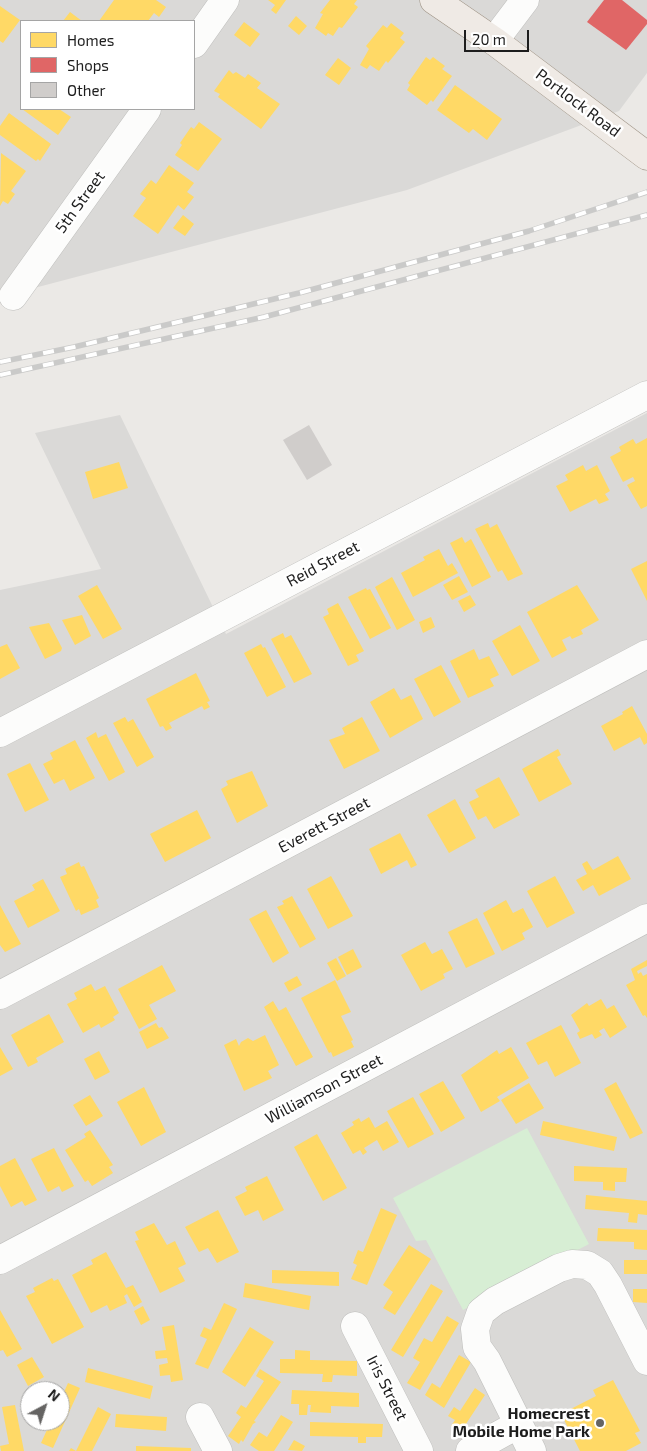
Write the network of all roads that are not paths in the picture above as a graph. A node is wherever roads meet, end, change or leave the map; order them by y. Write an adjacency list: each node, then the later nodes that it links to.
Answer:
1 (225, 0): 5 (street)
2 (434, 0): 4 (main road, Portlock Road)
3 (525, 0): 4 (street)
4 (494, 41): 7 (main road, Portlock Road)
5 (195, 43)
6 (146, 110): 8 (street, 5th Street)
7 (647, 156)
8 (14, 296)
9 (647, 395): 11 (street, Reid Street)
10 (647, 654): 13 (street, Everett Street)
11 (0, 733)
12 (647, 918): 14 (street, Williamson Street)
13 (0, 996)
14 (0, 1260)
15 (355, 1326): 20 (street, Iris Street)
16 (647, 1358): 18 (street)
17 (200, 1417): 19 (street)
18 (517, 1426): 21 (street); 22 (street)
19 (218, 1451)
20 (419, 1451)
21 (470, 1451)
22 (532, 1451)

